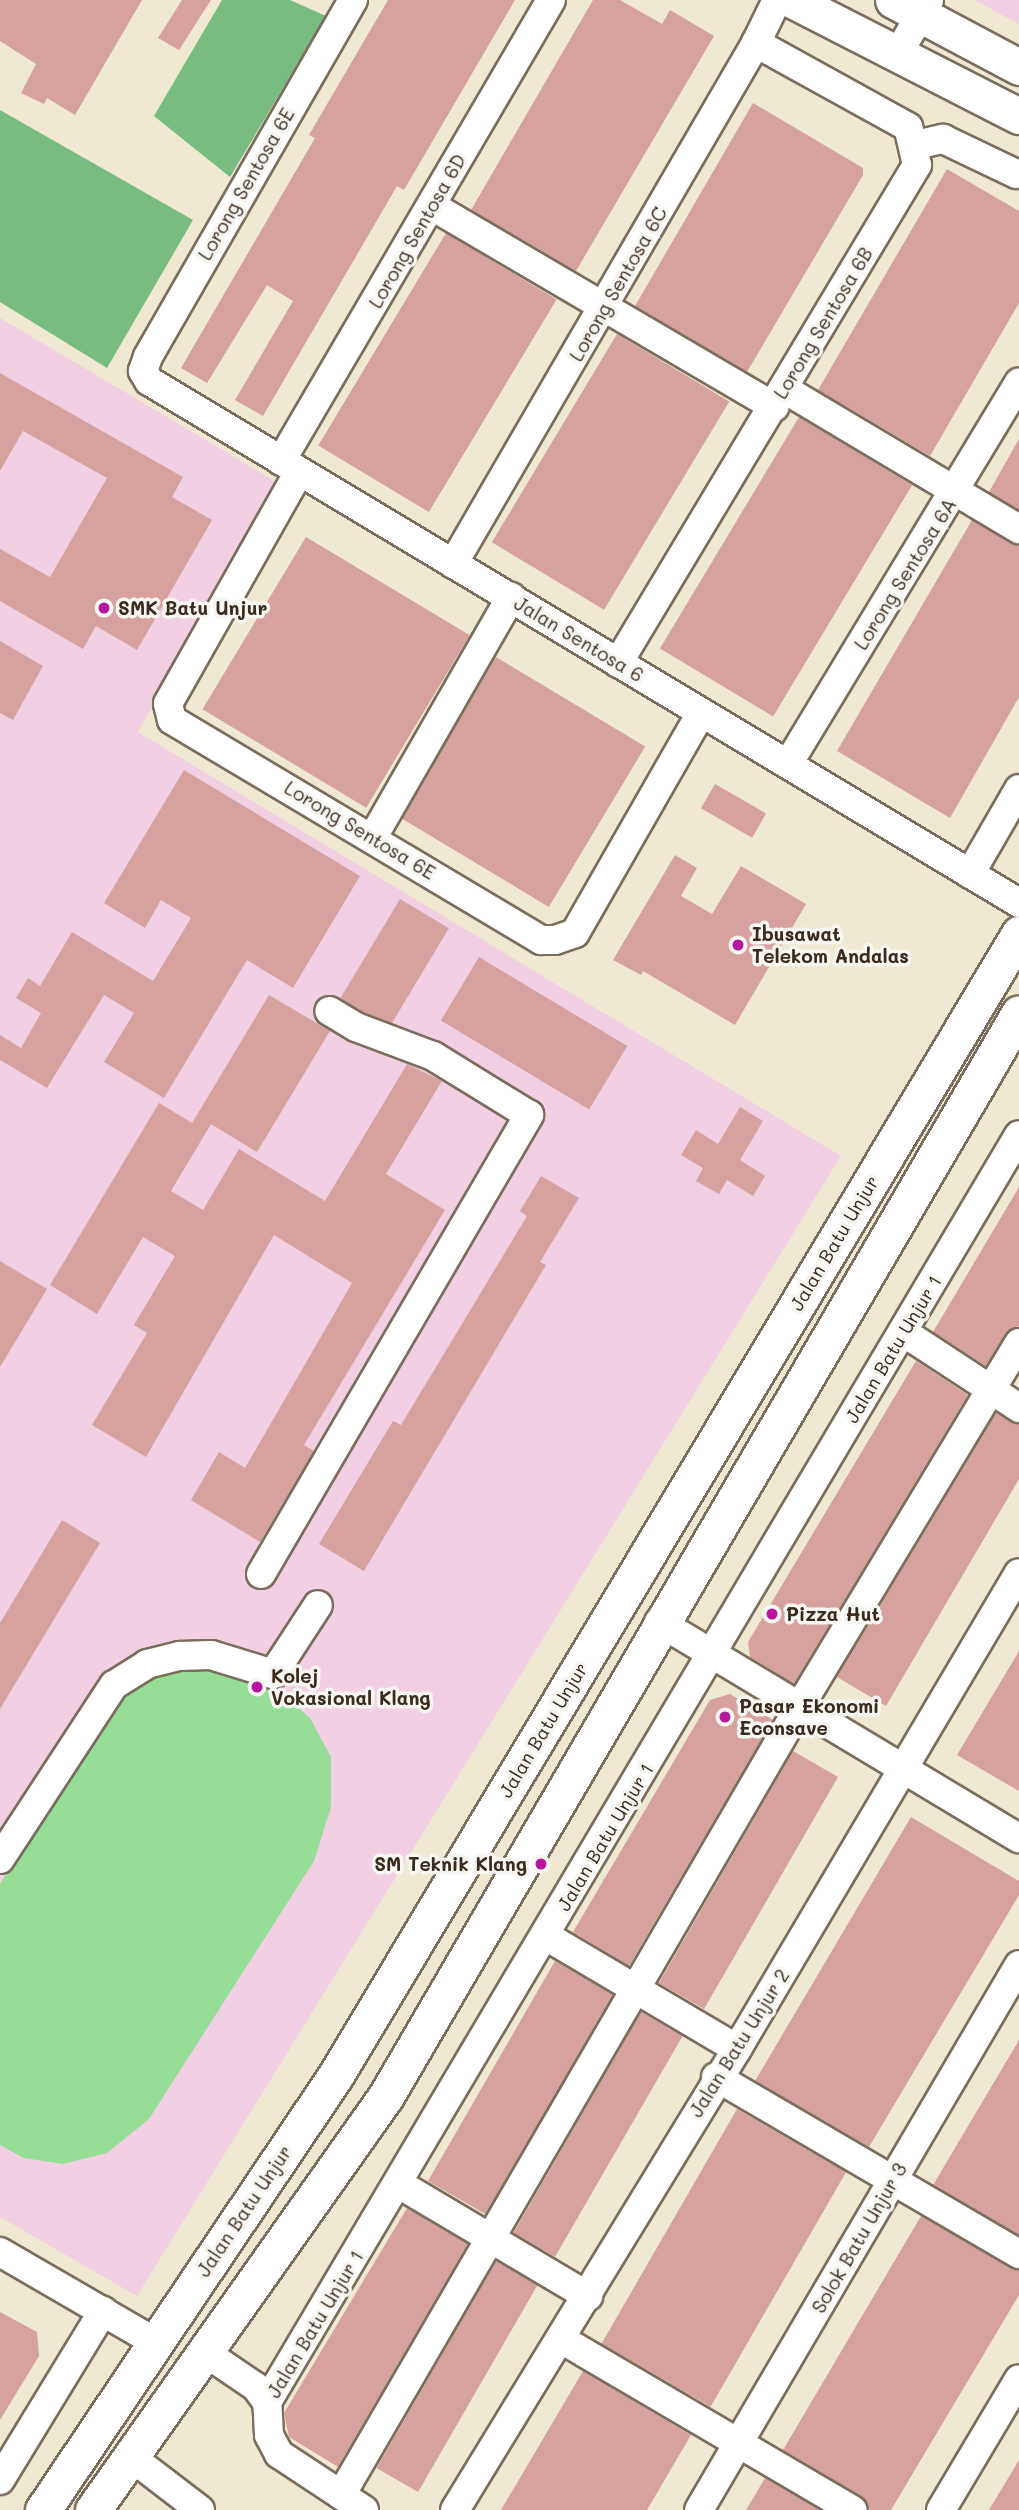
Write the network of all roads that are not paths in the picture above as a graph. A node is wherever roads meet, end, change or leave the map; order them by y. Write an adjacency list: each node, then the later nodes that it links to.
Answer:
1 (354, 0): 14 (street, Lorong Sentosa 6E)
2 (551, 0): 12 (street, Lorong Sentosa 6D)
3 (776, 0): 6 (street, Lorong Sentosa 6C)
4 (792, 0): 7 (main road)
5 (914, 5): 7 (street); 8 (main road)
6 (756, 43): 10 (street); 13 (street, Lorong Sentosa 6C)
7 (899, 52): 9 (main road)
8 (1019, 68)
9 (1019, 116)
10 (916, 145): 11 (street); 16 (street, Lorong Sentosa 6B)
11 (1016, 174)
12 (432, 206): 13 (street); 17 (street, Lorong Sentosa 6D)
13 (605, 307): 16 (street); 20 (street, Lorong Sentosa 6C)
14 (143, 371): 17 (street, Jalan Sentosa 6)
15 (1019, 382): 18 (street, Lorong Sentosa 6A)
16 (779, 398): 18 (street); 22 (street, Lorong Sentosa 6B)
17 (290, 467): 20 (street, Jalan Sentosa 6); 26 (street, Lorong Sentosa 6E)
18 (955, 492): 19 (street); 24 (street, Lorong Sentosa 6A)
19 (1019, 529)
20 (453, 564): 21 (street, Jalan Sentosa 6)
21 (510, 597): 22 (street, Jalan Sentosa 6); 26 (street)
22 (618, 663): 23 (street, Jalan Sentosa 6)
23 (701, 713): 24 (street, Jalan Sentosa 6); 26 (street, Lorong Sentosa 6E)
24 (788, 765): 27 (street, Jalan Sentosa 6)
25 (1019, 789): 27 (street)
26 (373, 837)
27 (970, 874): 28 (street, Jalan Sentosa 6)
28 (1019, 903)
29 (1019, 934): 41 (main road, Jalan Batu Unjur)
30 (329, 1011): 37 (street)
31 (1019, 1013): 40 (main road)
32 (1019, 1135): 33 (street, Jalan Batu Unjur 1)
33 (903, 1332): 35 (street); 42 (street, Jalan Batu Unjur 1)
34 (1019, 1343): 35 (street)
35 (990, 1390): 36 (street); 43 (street)
36 (1019, 1408)
37 (261, 1574)
38 (1015, 1588): 44 (street, Jalan Batu Unjur 2)
39 (318, 1605): 46 (street)
40 (659, 1622): 41 (main road); 42 (street); 61 (main road)
41 (598, 1637): 60 (main road, Jalan Batu Unjur)
42 (713, 1654): 43 (street); 47 (street, Jalan Batu Unjur 1)
43 (800, 1706): 44 (street); 49 (street)
44 (905, 1769): 45 (street); 50 (street, Jalan Batu Unjur 2)
45 (1019, 1838)
46 (0, 1859)
47 (546, 1937): 49 (street); 53 (street, Jalan Batu Unjur 1)
48 (1019, 1965): 52 (street, Solok Batu Unjur 3)
49 (633, 1991): 50 (street); 54 (street)
50 (737, 2049): 51 (street, Jalan Batu Unjur 2)
51 (716, 2077): 52 (street); 57 (street, Jalan Batu Unjur 2)
52 (893, 2179): 55 (street); 64 (street, Solok Batu Unjur 3)
53 (399, 2184): 54 (street); 63 (street, Jalan Batu Unjur 1)
54 (489, 2237): 57 (street); 67 (street)
55 (1019, 2254)
56 (4, 2262): 58 (street)
57 (588, 2296): 59 (street, Jalan Batu Unjur 2)
58 (103, 2311): 60 (street); 66 (street)
59 (561, 2339): 64 (street); 71 (street, Jalan Batu Unjur 2)
60 (155, 2342): 69 (main road, Jalan Batu Unjur)
61 (204, 2351): 63 (street); 65 (main road)
62 (1019, 2379): 74 (street)
63 (267, 2402): 67 (street, Jalan Batu Unjur 1)
64 (738, 2443): 72 (street, Solok Batu Unjur 3); 73 (street)
65 (131, 2457): 68 (street); 70 (main road)
66 (0, 2480)
67 (352, 2502)
68 (190, 2507)
69 (43, 2510)
70 (93, 2510)
71 (454, 2510)
72 (699, 2510)
73 (853, 2510)
74 (941, 2510)

